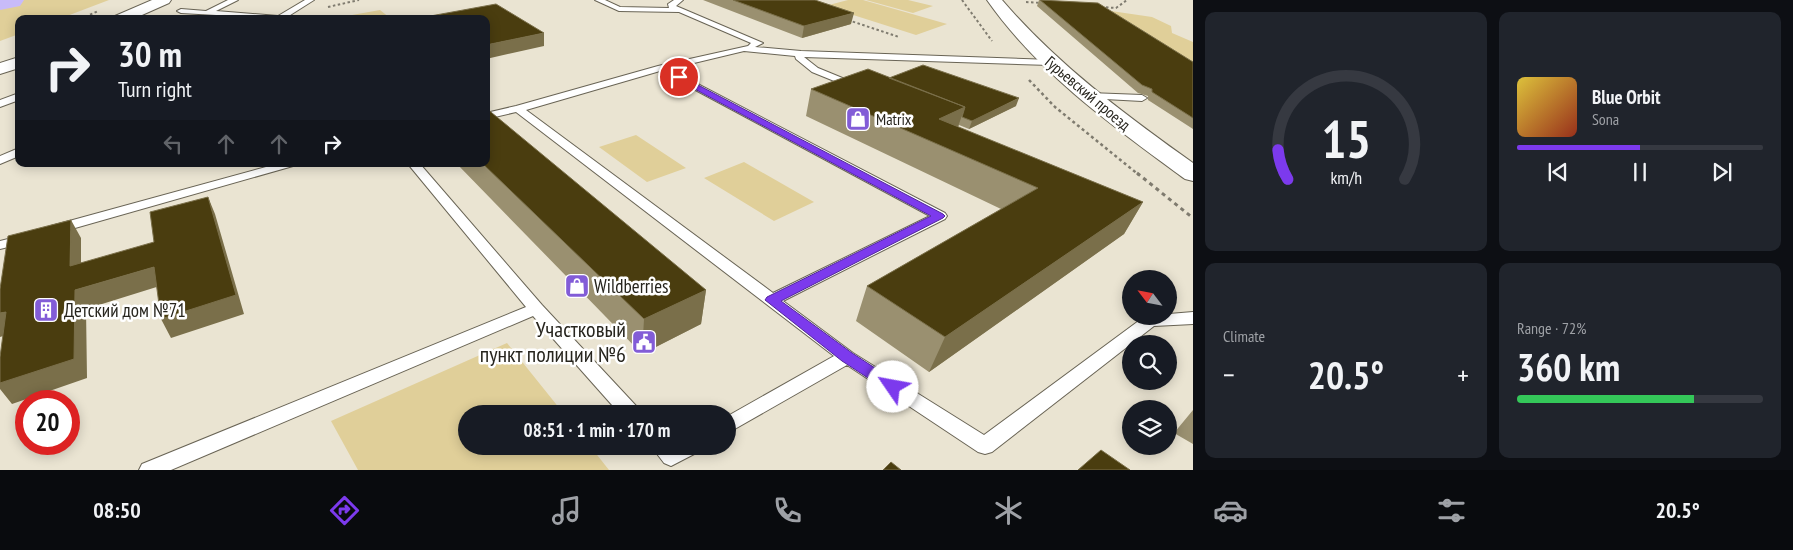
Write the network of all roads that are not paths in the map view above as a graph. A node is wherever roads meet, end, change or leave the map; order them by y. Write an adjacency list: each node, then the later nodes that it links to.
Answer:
1 (164, 0): 10 (street)
2 (234, 0): 9 (lane)
3 (310, 0): 13 (lane)
4 (599, 0): 7 (lane)
5 (679, 0): 7 (lane)
6 (994, 0): 16 (street, Гурьевский проезд)
7 (679, 10): 14 (lane)
8 (181, 11): 9 (lane)
9 (208, 13): 11 (lane); 12 (lane)
10 (129, 15)
11 (204, 15)
12 (236, 15)
13 (284, 15)
14 (744, 48): 15 (lane); 18 (lane)
15 (801, 54): 16 (lane); 20 (lane)
16 (1050, 62): 21 (street, Гурьевский проезд)
17 (15, 63): 19 (street)
18 (661, 68): 25 (lane); 33 (lane)
19 (0, 69)
20 (869, 93)
21 (1089, 96): 23 (lane); 31 (street, Гурьевский проезд)
22 (15, 98): 24 (lane)
23 (1142, 98)
24 (0, 104)
25 (518, 109): 26 (lane); 33 (lane)
26 (490, 115)
27 (15, 153): 28 (lane)
28 (0, 161)
29 (278, 167): 32 (lane)
30 (417, 167): 34 (lane)
31 (1193, 174)
32 (0, 245)
33 (772, 300): 36 (lane)
34 (536, 309): 37 (lane); 39 (lane)
35 (1193, 318): 36 (lane)
36 (847, 357): 38 (lane)
37 (624, 405)
38 (736, 420)
39 (150, 470)

